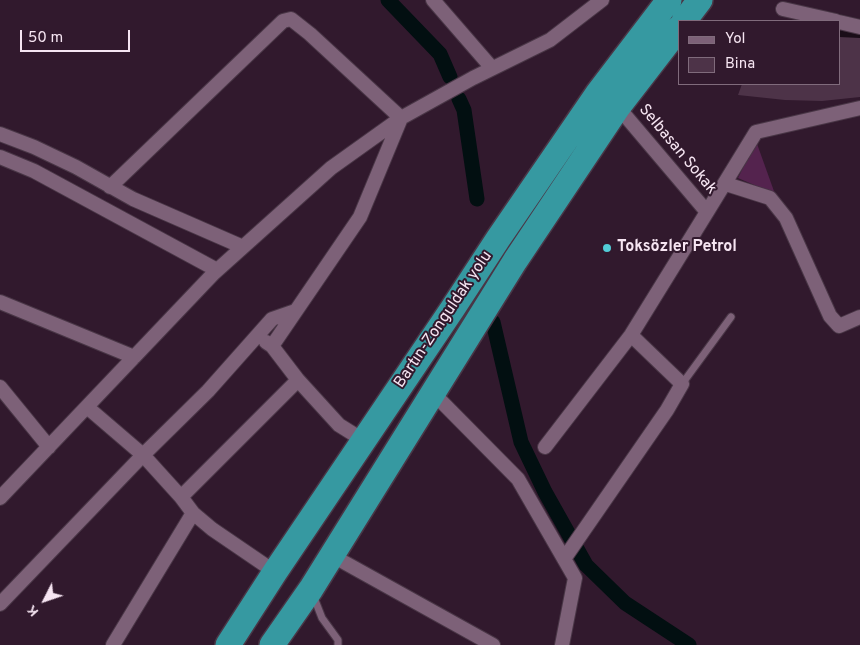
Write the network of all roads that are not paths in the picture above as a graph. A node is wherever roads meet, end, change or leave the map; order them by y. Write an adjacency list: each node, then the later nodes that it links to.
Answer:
1 (433, 0): 11 (street)
2 (602, 0): 11 (street)
3 (669, 0): 35 (highway, Bartın-Zonguldak yolu)
4 (706, 2): 6 (highway)
5 (783, 9): 7 (street)
6 (685, 20)
7 (829, 20)
8 (840, 23): 9 (street)
9 (860, 27)
10 (678, 29): 12 (highway, Bartın-Zonguldak yolu)
11 (492, 68): 14 (street)
12 (618, 107): 19 (street, Selbasan Sokak); 33 (highway, Bartın-Zonguldak yolu)
13 (860, 108): 17 (street, Selbasan Sokak)
14 (401, 118): 18 (street); 20 (street); 23 (street)
15 (0, 134): 18 (street)
16 (0, 156): 21 (street)
17 (726, 184): 19 (street, Selbasan Sokak); 25 (street, Selbasan Sokak)
18 (110, 187): 20 (street)
19 (707, 212): 27 (street)
20 (243, 247): 21 (street)
21 (217, 270): 29 (street)
22 (0, 302): 29 (street)
23 (295, 312): 26 (street); 28 (street)
24 (731, 317): 31 (lane)
25 (860, 317)
26 (258, 335): 28 (street); 38 (street)
27 (631, 335): 31 (street); 37 (street)
28 (272, 346): 30 (street)
29 (134, 357): 34 (street)
30 (298, 380): 35 (street); 39 (street)
31 (682, 384): 42 (street)
32 (0, 387): 36 (street)
33 (433, 393): 42 (street); 45 (highway, Bartın-Zonguldak yolu)
34 (87, 407): 36 (street); 38 (street)
35 (363, 440): 44 (highway, Bartın-Zonguldak yolu)
36 (49, 447): 40 (street)
37 (545, 447)
38 (143, 455): 39 (street); 46 (street)
39 (181, 497): 41 (street)
40 (0, 498)
41 (193, 514): 44 (street); 47 (street)
42 (564, 559): 52 (street)
43 (340, 560): 51 (street)
44 (275, 572): 48 (highway, Bartın-Zonguldak yolu)
45 (311, 589): 49 (highway, Bartın-Zonguldak yolu); 50 (lane)
46 (0, 604)
47 (113, 645)
48 (228, 645)
49 (272, 645)
50 (338, 645)
51 (493, 645)
52 (562, 645)

